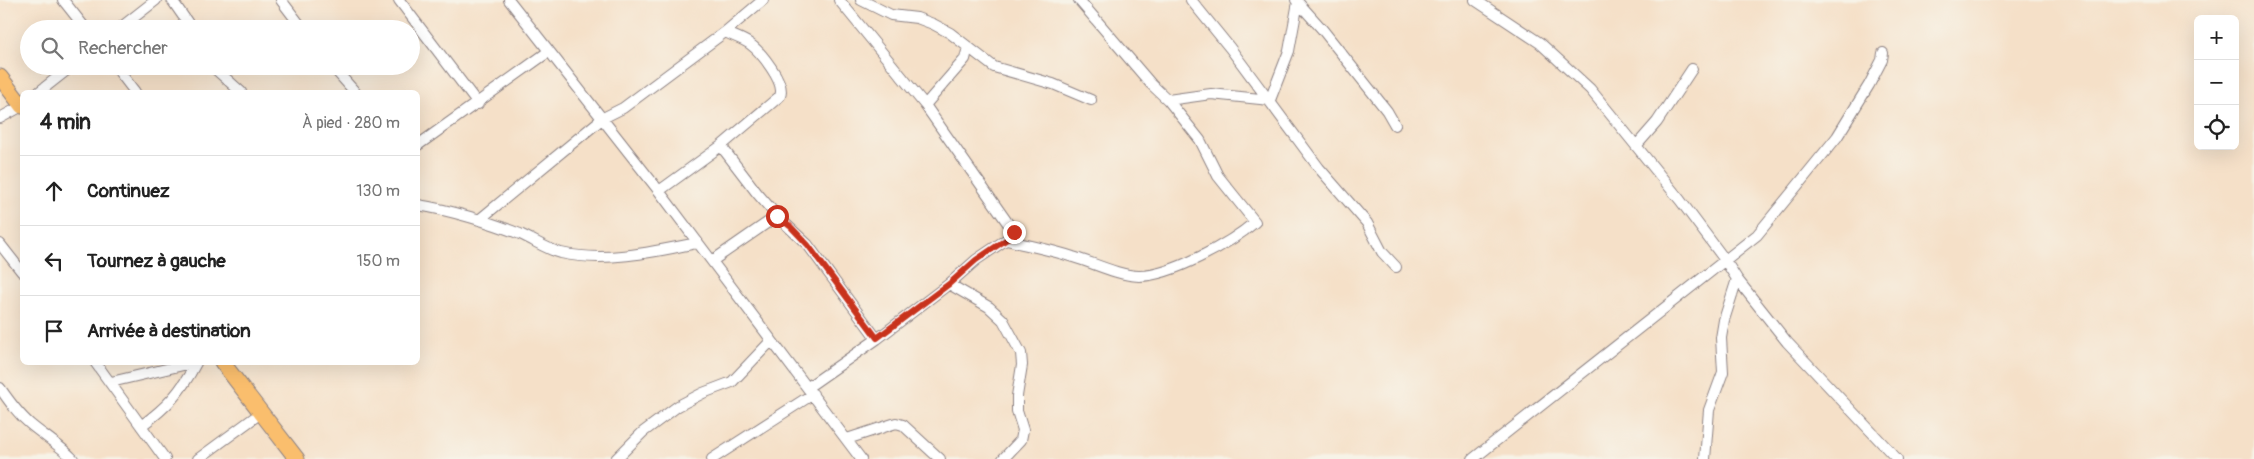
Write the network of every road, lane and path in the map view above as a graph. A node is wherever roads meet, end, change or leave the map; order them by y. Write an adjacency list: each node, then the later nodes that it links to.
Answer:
1 (63, 0): 14 (street)
2 (156, 0): 15 (street)
3 (172, 0): 16 (street)
4 (281, 0): 17 (street)
5 (399, 0): 18 (street)
6 (510, 0): 22 (street)
7 (763, 0): 20 (street)
8 (839, 0): 39 (street)
9 (861, 0): 21 (street)
10 (1079, 0): 35 (street)
11 (1190, 0): 36 (street)
12 (1475, 0): 46 (street)
13 (1297, 1): 36 (street); 43 (street)
14 (79, 20)
15 (130, 20)
16 (186, 20)
17 (296, 20)
18 (414, 20)
19 (420, 28): 38 (street)
20 (725, 32): 42 (street); 45 (street)
21 (968, 47): 34 (street); 39 (street)
22 (548, 52): 38 (street); 42 (street)
23 (1883, 53): 54 (street)
24 (1692, 69): 46 (street)
25 (61, 75): 30 (street)
26 (122, 75): 31 (street)
27 (222, 75): 32 (street)
28 (340, 75): 33 (street)
29 (0, 77): 37 (main road)
30 (42, 90)
31 (133, 90)
32 (239, 90)
33 (353, 90)
34 (1091, 100)
35 (1168, 100): 36 (street); 51 (street)
36 (1270, 100): 56 (street)
37 (20, 103)
38 (478, 104): 44 (street)
39 (925, 105): 51 (street)
40 (20, 107): 41 (street)
41 (0, 118)
42 (603, 118): 47 (street); 50 (street)
43 (1394, 125)
44 (420, 145)
45 (721, 146): 47 (street); 49 (street)
46 (1636, 146): 54 (street)
47 (659, 191): 52 (street)
48 (420, 205): 50 (street)
49 (777, 216): 55 (street); 60 (street)
50 (479, 220): 52 (street)
51 (1007, 240): 59 (street)
52 (696, 243): 55 (street)
53 (0, 244): 57 (street)
54 (1725, 260): 58 (street); 81 (street)
55 (712, 261): 61 (street)
56 (1396, 267)
57 (20, 269)
58 (1737, 279): 82 (street); 83 (street)
59 (949, 284): 60 (street); 80 (street)
60 (877, 338): 68 (street)
61 (771, 341): 68 (street); 76 (street)
62 (97, 365): 66 (street)
63 (187, 365): 66 (street)
64 (195, 365): 70 (street)
65 (224, 365): 69 (main road)
66 (111, 382): 70 (street)
67 (0, 388): 72 (street)
68 (811, 390): 71 (street); 77 (street)
69 (262, 412): 74 (street); 75 (main road)
70 (141, 426): 73 (street)
71 (848, 439): 78 (street); 79 (street)
72 (73, 459)
73 (165, 459)
74 (198, 459)
75 (297, 459)
76 (616, 459)
77 (712, 459)
78 (861, 459)
79 (940, 459)
80 (1003, 459)
81 (1473, 459)
82 (1705, 459)
83 (1897, 459)

